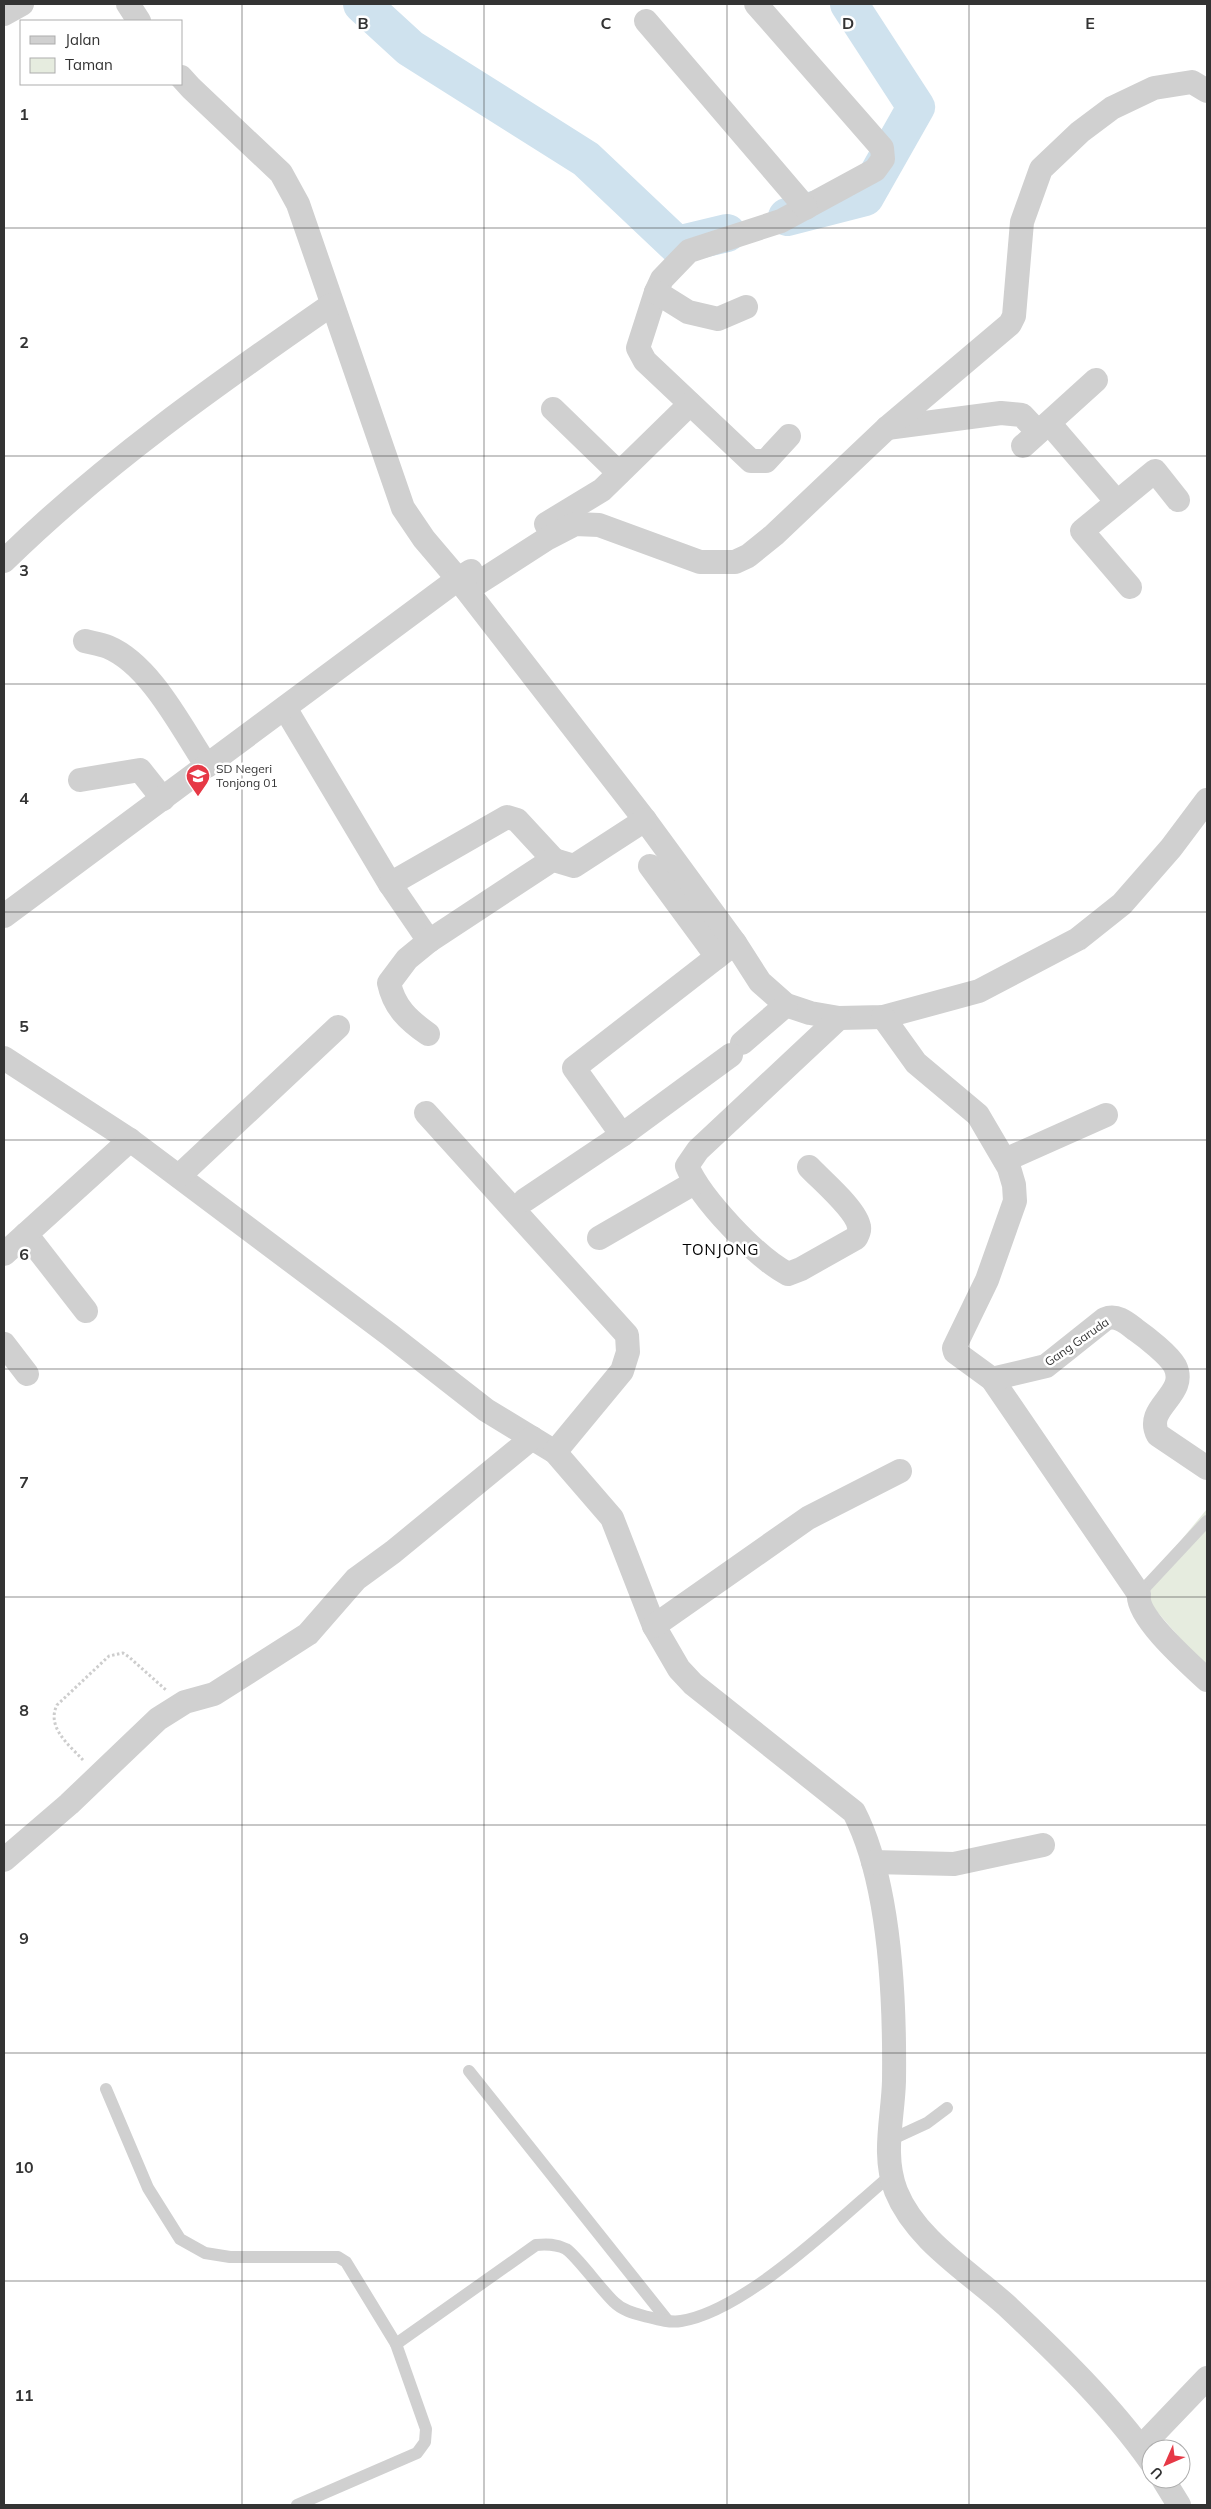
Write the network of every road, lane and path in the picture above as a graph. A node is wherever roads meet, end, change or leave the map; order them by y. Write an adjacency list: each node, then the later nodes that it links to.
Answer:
1 (128, 4): 3 (street)
2 (756, 4): 7 (street)
3 (138, 20)
4 (646, 21): 7 (street)
5 (182, 78): 9 (street)
6 (1207, 91): 14 (street)
7 (806, 208): 8 (street)
8 (659, 286): 10 (street); 12 (street)
9 (331, 305): 20 (street); 21 (street)
10 (746, 307)
11 (1096, 380): 15 (street)
12 (690, 404): 16 (street); 17 (street)
13 (554, 409): 17 (street)
14 (887, 428): 15 (street); 21 (street)
15 (1037, 434): 19 (street)
16 (789, 436)
17 (619, 473): 21 (street)
18 (1178, 500): 19 (street)
19 (1117, 502): 22 (street)
20 (4, 561)
21 (463, 584): 24 (street); 29 (street)
22 (1130, 586)
23 (85, 641): 25 (street)
24 (285, 708): 25 (street); 32 (street)
25 (207, 766): 27 (street)
26 (80, 780): 27 (street)
27 (163, 799): 33 (street)
28 (1207, 800): 37 (street)
29 (645, 820): 30 (street); 35 (street)
30 (554, 860): 32 (street); 34 (street)
31 (650, 866): 35 (street)
32 (390, 884): 34 (street)
33 (4, 916)
34 (429, 941): 40 (street)
35 (726, 950): 36 (street); 44 (street)
36 (786, 1004): 38 (street); 44 (street)
37 (883, 1017): 38 (street); 46 (street)
38 (839, 1018): 49 (street)
39 (338, 1027): 48 (street)
40 (428, 1034)
41 (4, 1058): 45 (street)
42 (426, 1113): 59 (street)
43 (1106, 1115): 46 (street)
44 (622, 1135): 50 (street)
45 (130, 1140): 48 (street); 51 (street)
46 (1004, 1160): 57 (street)
47 (809, 1167): 49 (street)
48 (179, 1176): 58 (street)
49 (694, 1183): 52 (street)
50 (525, 1200)
51 (26, 1234): 53 (street); 54 (street)
52 (599, 1238)
53 (4, 1254)
54 (86, 1311)
55 (4, 1344): 56 (street)
56 (27, 1374)
57 (992, 1379): 60 (street, Gang Garuda); 63 (street)
58 (532, 1438): 59 (street); 66 (street)
59 (555, 1452): 64 (street)
60 (1207, 1468)
61 (900, 1471): 64 (street)
62 (1207, 1521): 63 (lane)
63 (1138, 1594): 65 (street)
64 (654, 1626): 70 (street)
65 (1207, 1680)
66 (185, 1702): 67 (street); 67 (path)
67 (96, 1775): 69 (street)
68 (1043, 1845): 70 (street)
69 (4, 1860)
70 (873, 1862): 74 (street)
71 (468, 2071): 76 (lane)
72 (106, 2089): 77 (lane)
73 (948, 2108): 74 (lane)
74 (888, 2141): 75 (street)
75 (891, 2175): 76 (lane); 80 (street)
76 (668, 2321): 77 (lane)
77 (396, 2344): 82 (lane)
78 (1207, 2378): 79 (street)
79 (1158, 2439)
80 (1141, 2448)
81 (1169, 2489): 83 (street)
82 (297, 2505)
83 (1179, 2505)

